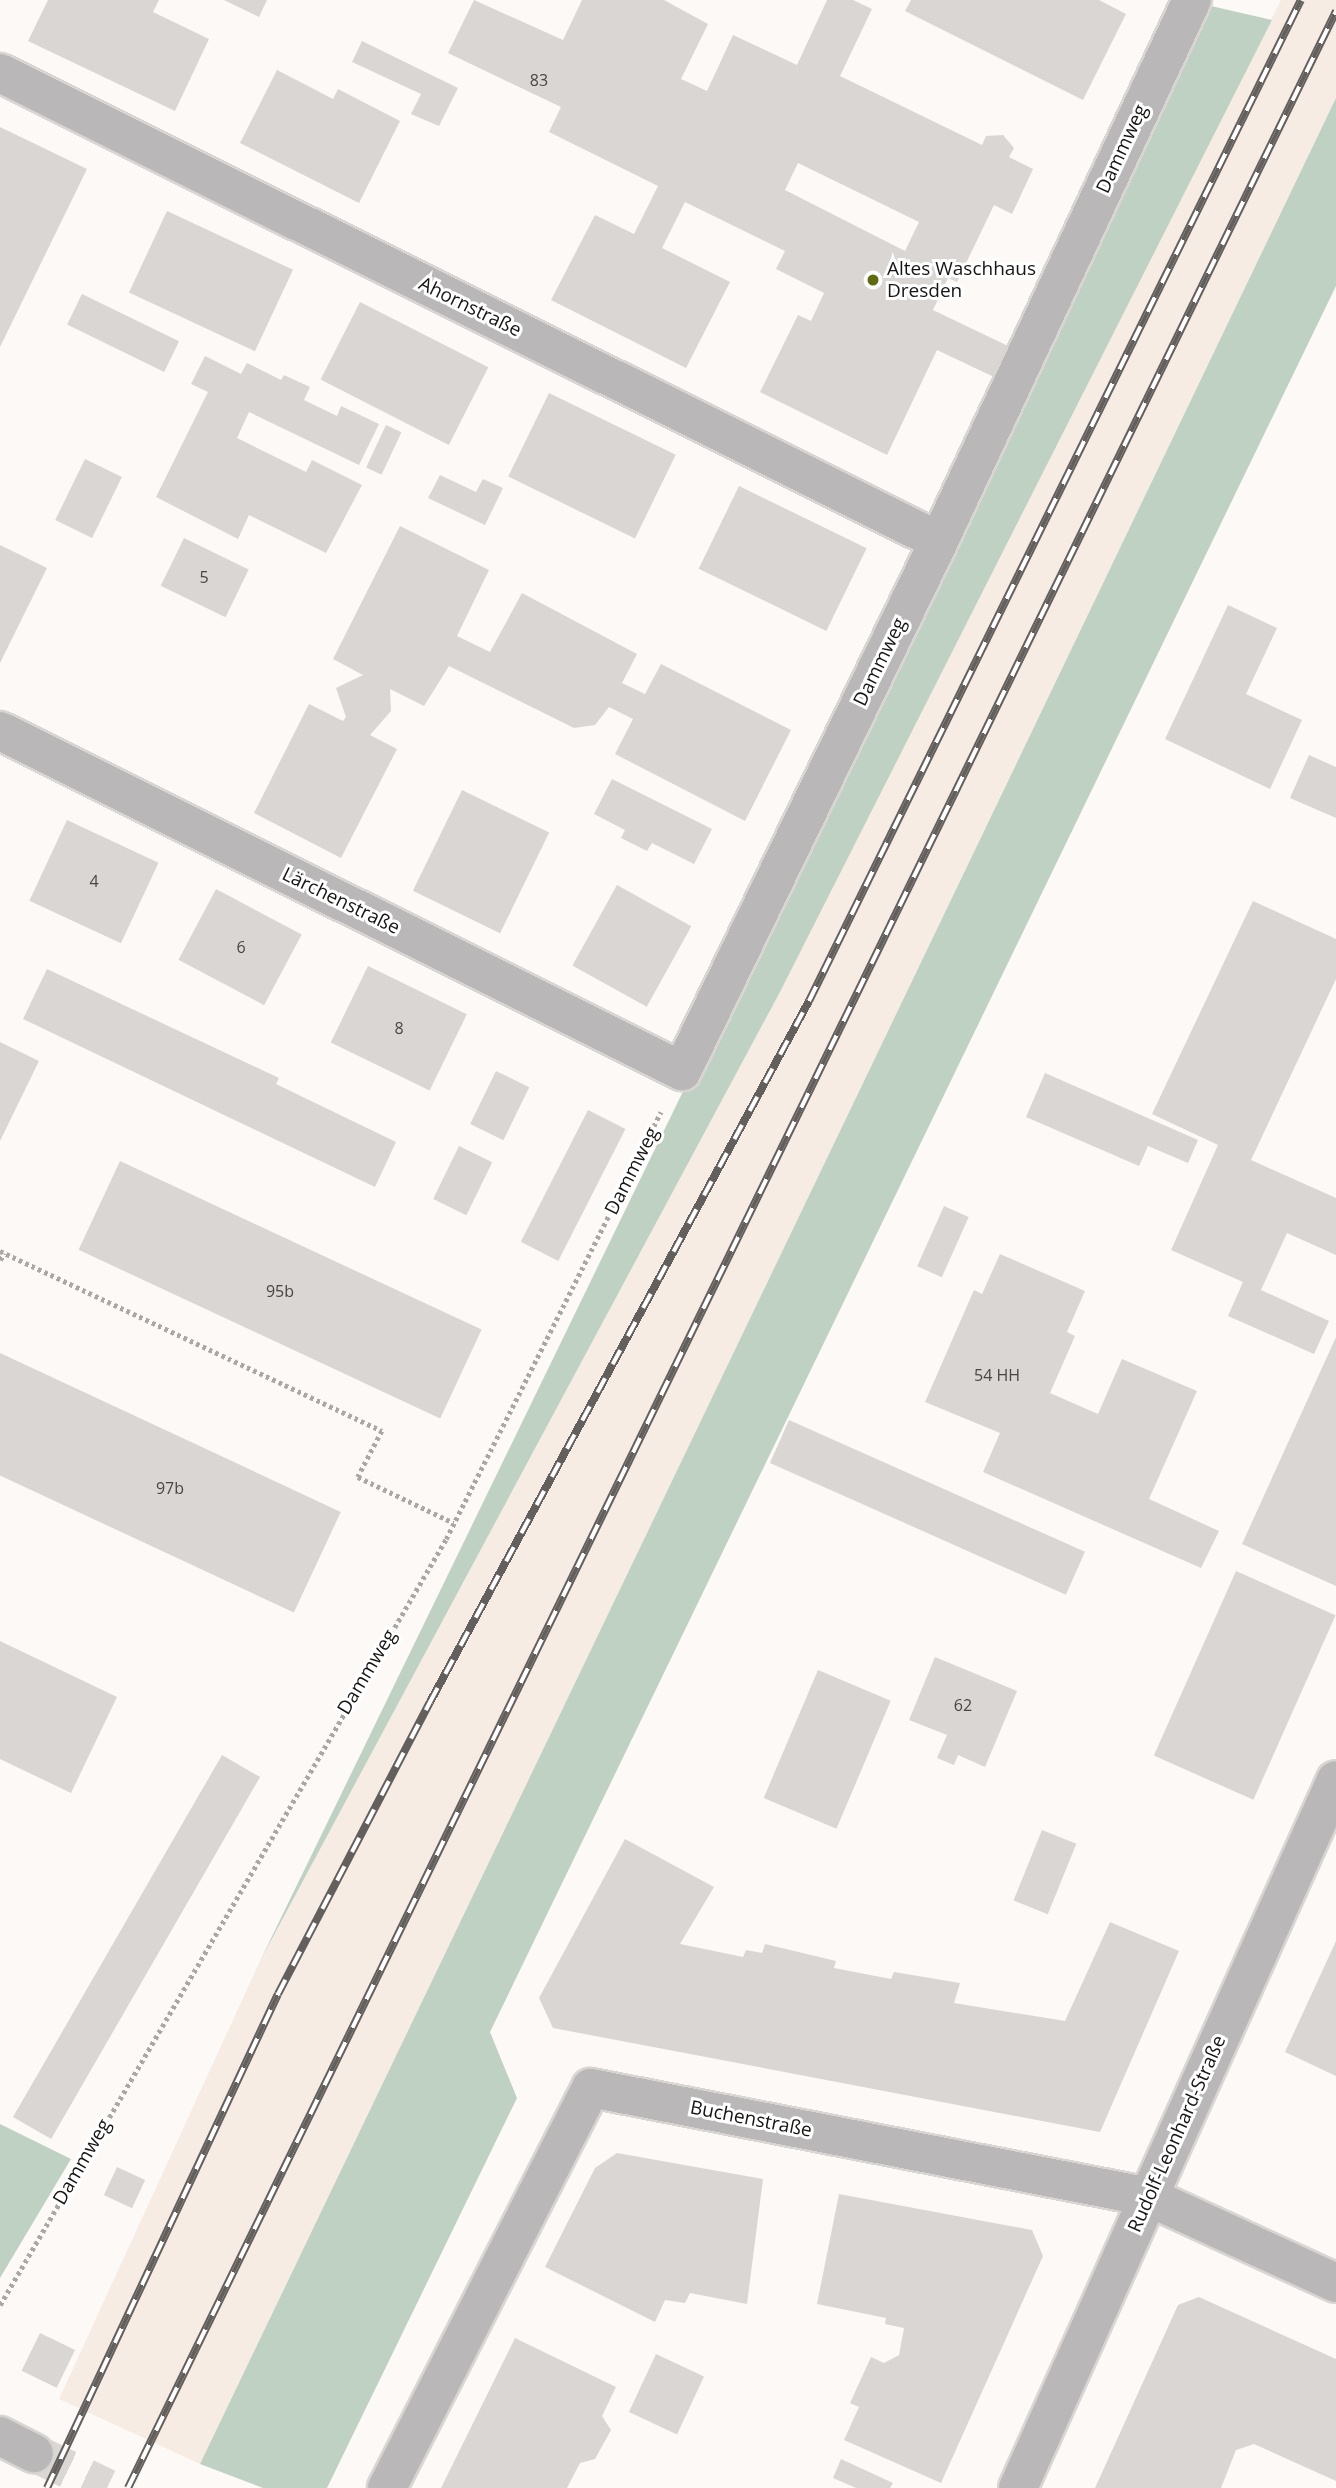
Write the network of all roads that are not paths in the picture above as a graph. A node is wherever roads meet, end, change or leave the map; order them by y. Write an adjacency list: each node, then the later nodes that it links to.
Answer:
1 (1192, 0): 3 (street, Dammweg)
2 (0, 73): 3 (street, Ahornstraße)
3 (939, 541): 5 (street, Dammweg)
4 (0, 731): 5 (street, Lärchenstraße)
5 (682, 1071)
6 (1336, 1780): 7 (street, Rudolf-Leonhard-Straße)
7 (1149, 2197): 8 (street, Buchenstraße); 11 (street, Buchenstraße); 12 (street, Rudolf-Leonhard-Straße)
8 (1336, 2283)
9 (0, 2436): 10 (street)
10 (34, 2453)
11 (387, 2488)
12 (1018, 2488)

